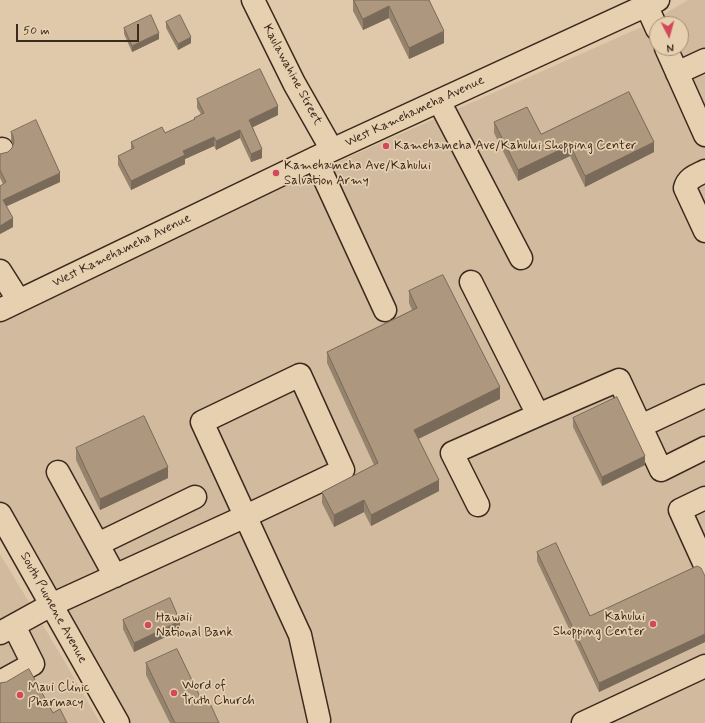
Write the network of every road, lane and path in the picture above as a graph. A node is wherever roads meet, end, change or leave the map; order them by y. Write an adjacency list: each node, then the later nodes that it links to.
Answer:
1 (253, 0): 10 (street, Kaulawahine Street)
2 (649, 2): 3 (street); 7 (street, West Kamehameha Avenue)
3 (653, 16)
4 (670, 56): 6 (street)
5 (705, 60): 6 (street)
6 (677, 73): 8 (street)
7 (439, 101): 10 (street, West Kamehameha Avenue); 13 (street)
8 (699, 106): 9 (street)
9 (705, 135)
10 (324, 154): 16 (street, West Kamehameha Avenue); 18 (street, Kaulawahine Street)
11 (705, 171): 12 (street)
12 (705, 232)
13 (521, 258)
14 (0, 271): 16 (street)
15 (471, 282): 20 (street)
16 (20, 301): 17 (street, West Kamehameha Avenue)
17 (0, 310)
18 (385, 310)
19 (705, 396): 21 (street)
20 (538, 415): 21 (street); 26 (street)
21 (641, 426): 22 (street)
22 (705, 448)
23 (58, 472): 29 (street)
24 (195, 497): 29 (street)
25 (705, 498): 30 (street)
26 (478, 505)
27 (0, 514): 32 (street, South Puunene Avenue)
28 (246, 516): 28 (street); 31 (street); 36 (street)
29 (98, 544): 31 (street)
30 (703, 555)
31 (115, 576): 32 (street)
32 (51, 605): 33 (street); 37 (street, South Puunene Avenue)
33 (7, 629): 35 (street)
34 (705, 666): 38 (street)
35 (0, 682)
36 (318, 722)
37 (118, 723)
38 (583, 723)

